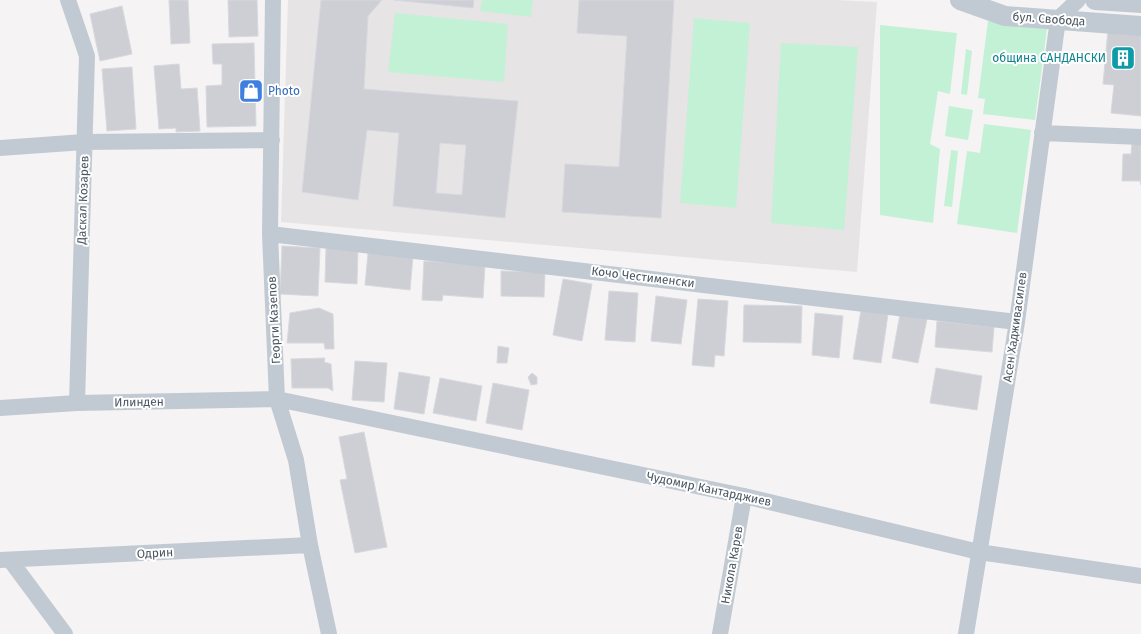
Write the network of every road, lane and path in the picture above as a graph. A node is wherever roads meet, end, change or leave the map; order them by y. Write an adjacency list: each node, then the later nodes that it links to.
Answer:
1 (68, 0): 12 (street, Даскал Козарев)
2 (273, 0): 11 (street, Георги Казепов)
3 (960, 0): 7 (street, бул. Свобода)
4 (1078, 0): 7 (street)
5 (1095, 0): 6 (street, бул. Свобода)
6 (1141, 4)
7 (1058, 19): 8 (street, бул. Свобода); 9 (street, Асен Хадживасилев)
8 (1141, 26)
9 (1042, 133): 10 (street); 15 (street, Асен Хадживасилев)
10 (1141, 137)
11 (272, 140): 12 (street); 14 (street, Георги Казепов)
12 (84, 142): 13 (street); 17 (street, Даскал Козарев)
13 (0, 148)
14 (270, 234): 15 (street, Кочо Честименски); 16 (street, Георги Казепов)
15 (1017, 322): 21 (street, Асен Хадживасилев)
16 (277, 399): 17 (street, Илинден); 19 (street, Чудомир Кантарджиев); 20 (street, Георги Казепов)
17 (77, 403): 18 (street, Илинден)
18 (0, 408)
19 (744, 496): 21 (street, Чудомир Кантарджиев); 26 (street, Никола Карев)
20 (310, 545): 22 (street, Одрин); 25 (street, Георги Казепов)
21 (980, 552): 23 (street, Чудомир Кантарджиев); 27 (street, Асен Хадживасилев)
22 (5, 560): 24 (street)
23 (1141, 576)
24 (65, 634)
25 (329, 634)
26 (720, 634)
27 (966, 634)

